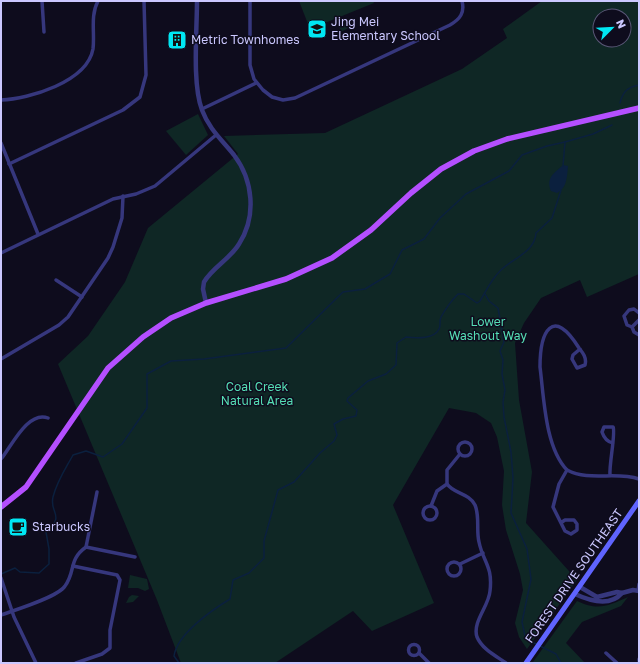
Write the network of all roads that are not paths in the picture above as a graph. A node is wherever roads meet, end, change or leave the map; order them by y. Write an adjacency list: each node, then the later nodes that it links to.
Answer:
1 (42, 1): 7 (street)
2 (98, 1): 9 (street)
3 (144, 1): 14 (street)
4 (197, 1): 11 (street)
5 (250, 1): 8 (street)
6 (462, 1): 8 (street)
7 (44, 32)
8 (256, 83): 11 (street)
9 (1, 100)
10 (639, 108): 20 (main road)
11 (202, 109): 12 (street)
12 (216, 135): 15 (street); 20 (street)
13 (1, 143): 14 (street)
14 (9, 164): 16 (street)
15 (123, 196): 16 (street); 19 (street)
16 (38, 234): 17 (street)
17 (1, 253)
18 (56, 280): 19 (street)
19 (82, 297): 26 (street)
20 (206, 304): 38 (main road)
21 (639, 313): 23 (street)
22 (639, 320): 23 (street)
23 (632, 327): 24 (street)
24 (639, 335)
25 (580, 349): 25 (street); 31 (street)
26 (1, 359)
27 (48, 418): 30 (street)
28 (613, 442): 28 (street); 32 (street)
29 (460, 454): 29 (street); 34 (street)
30 (1, 459)
31 (567, 470): 32 (street); 39 (street)
32 (610, 475): 33 (street)
33 (639, 479)
34 (447, 484): 37 (street); 41 (street)
35 (97, 492): 40 (street)
36 (639, 501): 47 (main road, FOREST DRIVE SOUTHEAST)
37 (431, 506): 37 (street)
38 (1, 507)
39 (562, 522): 39 (street)
40 (86, 547): 42 (street); 44 (street)
41 (483, 553): 43 (street); 58 (street)
42 (135, 557)
43 (460, 564): 43 (street)
44 (73, 566): 51 (street); 56 (street)
45 (1, 579): 51 (street)
46 (639, 584): 48 (street)
47 (580, 587): 49 (street); 50 (main road, FOREST DRIVE SOUTHEAST)
48 (638, 591): 49 (street)
49 (622, 593): 50 (street)
50 (575, 594): 59 (main road, FOREST DRIVE SOUTHEAST)
51 (12, 611): 52 (street); 55 (street)
52 (1, 615)
53 (419, 653): 57 (street)
54 (606, 653): 60 (street)
55 (36, 663)
56 (76, 663)
57 (429, 663)
58 (506, 663)
59 (526, 663)
60 (617, 663)

